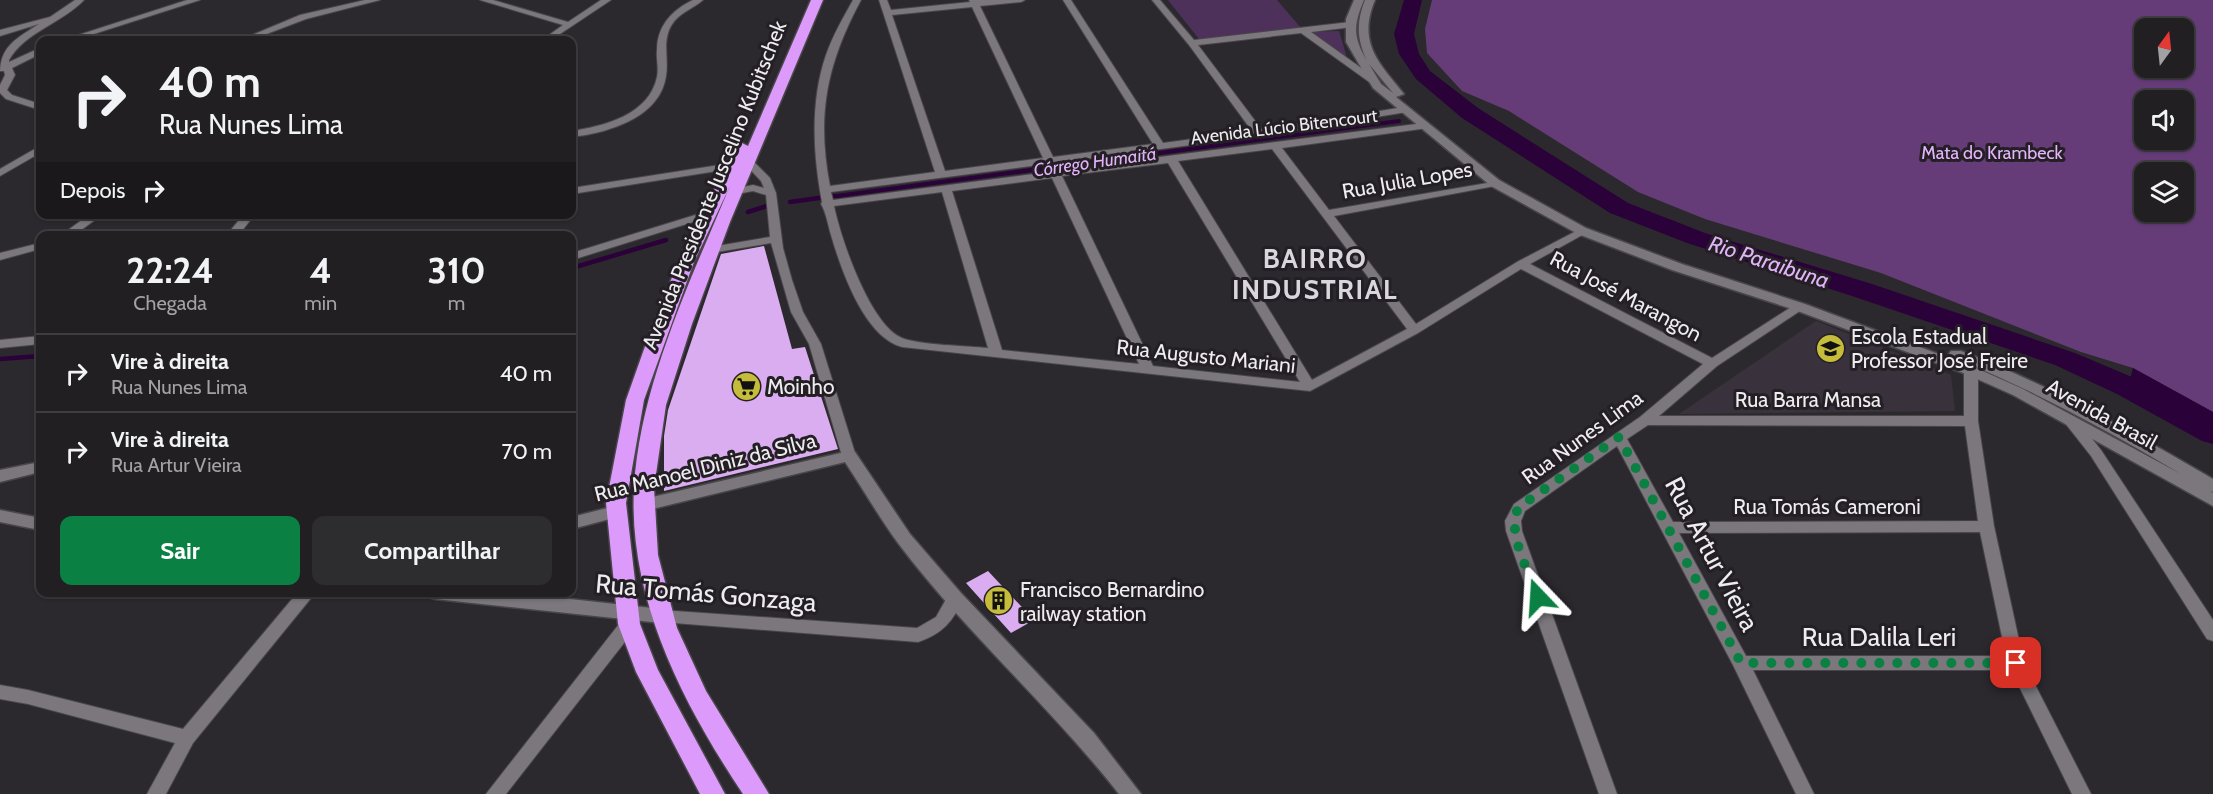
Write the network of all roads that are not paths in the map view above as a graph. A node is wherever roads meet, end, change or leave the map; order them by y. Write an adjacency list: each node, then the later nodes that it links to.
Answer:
1 (80, 0): 17 (street)
2 (196, 0): 23 (street)
3 (376, 0): 24 (street)
4 (484, 0): 19 (street)
5 (607, 0): 19 (street)
6 (699, 0): 34 (street)
7 (807, 0): 41 (highway, Avenida Presidente Juscelino Kubitschek)
8 (817, 0): 41 (highway, Avenida Presidente Juscelino Kubitschek)
9 (858, 0): 51 (street)
10 (883, 0): 18 (street)
11 (1021, 0): 16 (street)
12 (1067, 0): 38 (street)
13 (1156, 0): 27 (street)
14 (1359, 0): 20 (main road)
15 (1370, 0): 26 (main road)
16 (974, 3): 18 (street); 42 (street)
17 (66, 13): 22 (street); 29 (street)
18 (887, 13): 44 (street)
19 (571, 25): 25 (street)
20 (1350, 26): 21 (street); 26 (main road); 30 (main road)
21 (1304, 31): 27 (street); 30 (street)
22 (0, 33)
23 (80, 36)
24 (254, 36)
25 (553, 36)
26 (1364, 41): 36 (main road)
27 (1192, 43): 35 (street)
28 (36, 53): 29 (street)
29 (4, 68): 31 (street)
30 (1374, 82): 32 (main road)
31 (36, 106)
32 (1404, 110): 33 (main road); 35 (street, Avenida Lúcio Bitencourt); 36 (main road)
33 (1424, 126): 37 (street, Avenida Lúcio Bitencourt); 45 (main road)
34 (576, 133)
35 (1259, 133): 38 (street, Avenida Lúcio Bitencourt)
36 (1448, 137): 64 (main road)
37 (1274, 144): 40 (street, Avenida Lúcio Bitencourt); 53 (street)
38 (1160, 146): 42 (street, Avenida Lúcio Bitencourt)
39 (36, 151): 43 (street)
40 (1172, 159): 42 (street, Avenida Lúcio Bitencourt); 74 (street)
41 (740, 164): 47 (street); 48 (highway, Avenida Presidente Juscelino Kubitschek); 49 (street); 50 (highway, Avenida Presidente Juscelino Kubitschek)
42 (1054, 167): 44 (street, Avenida Lúcio Bitencourt); 46 (street, Avenida Lúcio Bitencourt); 72 (street)
43 (0, 173)
44 (941, 175): 51 (street, Avenida Lúcio Bitencourt)
45 (1495, 183): 53 (street, Rua Julia Lopes); 58 (main road)
46 (946, 188): 51 (street, Avenida Lúcio Bitencourt); 70 (street)
47 (576, 190)
48 (736, 191): 49 (street); 50 (street); 61 (highway, Avenida Presidente Juscelino Kubitschek)
49 (771, 193): 59 (street)
50 (718, 195): 52 (highway, Avenida Presidente Juscelino Kubitschek)
51 (825, 197): 70 (street, Rua Augusto Mariani)
52 (708, 214): 62 (street); 87 (highway, Avenida Presidente Juscelino Kubitschek)
53 (1326, 214): 67 (street)
54 (89, 219): 56 (street)
55 (246, 219): 57 (street)
56 (72, 231)
57 (235, 231)
58 (1582, 231): 64 (main road); 65 (street, Rua Augusto Mariani); 66 (main road)
59 (776, 239): 61 (street); 81 (street)
60 (36, 247): 63 (street)
61 (711, 250): 86 (highway, Avenida Presidente Juscelino Kubitschek)
62 (576, 256)
63 (0, 257)
64 (1683, 259): 66 (main road)
65 (1521, 264): 67 (street, Rua Augusto Mariani); 71 (street, Rua José Marangon)
66 (1804, 304): 71 (street, Rua Nunes Lima); 73 (main road, Avenida Brasil); 84 (main road, Avenida Brasil)
67 (1414, 330): 74 (street, Rua Augusto Mariani)
68 (36, 340): 69 (street)
69 (0, 344)
70 (996, 352): 72 (street, Rua Augusto Mariani)
71 (1712, 363): 75 (street, Rua Nunes Lima)
72 (1148, 369): 74 (street, Rua Augusto Mariani)
73 (1971, 371): 76 (main road, Avenida Brasil); 77 (street)
74 (1310, 387)
75 (1645, 420): 77 (street, Rua Barra Mansa); 78 (street, Rua Nunes Lima)
76 (2070, 420): 79 (main road, Avenida Brasil); 80 (street)
77 (1971, 421): 91 (street)
78 (1619, 437): 92 (street, Rua Artur Vieira); 108 (street, Rua Nunes Lima)
79 (2112, 442): 80 (street); 85 (main road, Avenida Brasil)
80 (2096, 453): 98 (street)
81 (849, 456): 86 (main road, Rua Manoel Diniz da Silva); 95 (main road)
82 (36, 468): 83 (main road)
83 (2, 477)
84 (2213, 486)
85 (2213, 500)
86 (644, 505): 87 (street, Rua Manoel Diniz da Silva); 96 (highway, Avenida Presidente Juscelino Kubitschek)
87 (615, 512): 89 (main road, Rua Manoel Diniz da Silva); 97 (highway, Avenida Presidente Juscelino Kubitschek)
88 (0, 516): 90 (main road)
89 (576, 522)
90 (36, 523)
91 (1986, 525): 92 (street, Rua Tomás Cameroni); 100 (street)
92 (1669, 528): 99 (street, Rua Artur Vieira)
93 (304, 597): 102 (street)
94 (470, 597): 97 (main road, Rua Tomás Gonzaga)
95 (955, 598): 96 (street, Rua Tomás Gonzaga); 107 (main road)
96 (661, 616): 97 (main road, Rua Tomás Gonzaga); 106 (highway, Avenida Presidente Juscelino Kubitschek)
97 (628, 618): 104 (street); 105 (highway, Avenida Presidente Juscelino Kubitschek)
98 (2213, 634)
99 (1741, 663): 100 (street, Rua Dalila Leri); 109 (street, Rua Artur Vieira)
100 (2016, 663): 110 (street)
101 (0, 692): 102 (street)
102 (187, 738): 103 (street)
103 (156, 794)
104 (495, 794)
105 (713, 794)
106 (757, 794)
107 (1131, 794)
108 (1608, 794)
109 (1805, 794)
110 (2082, 794)

